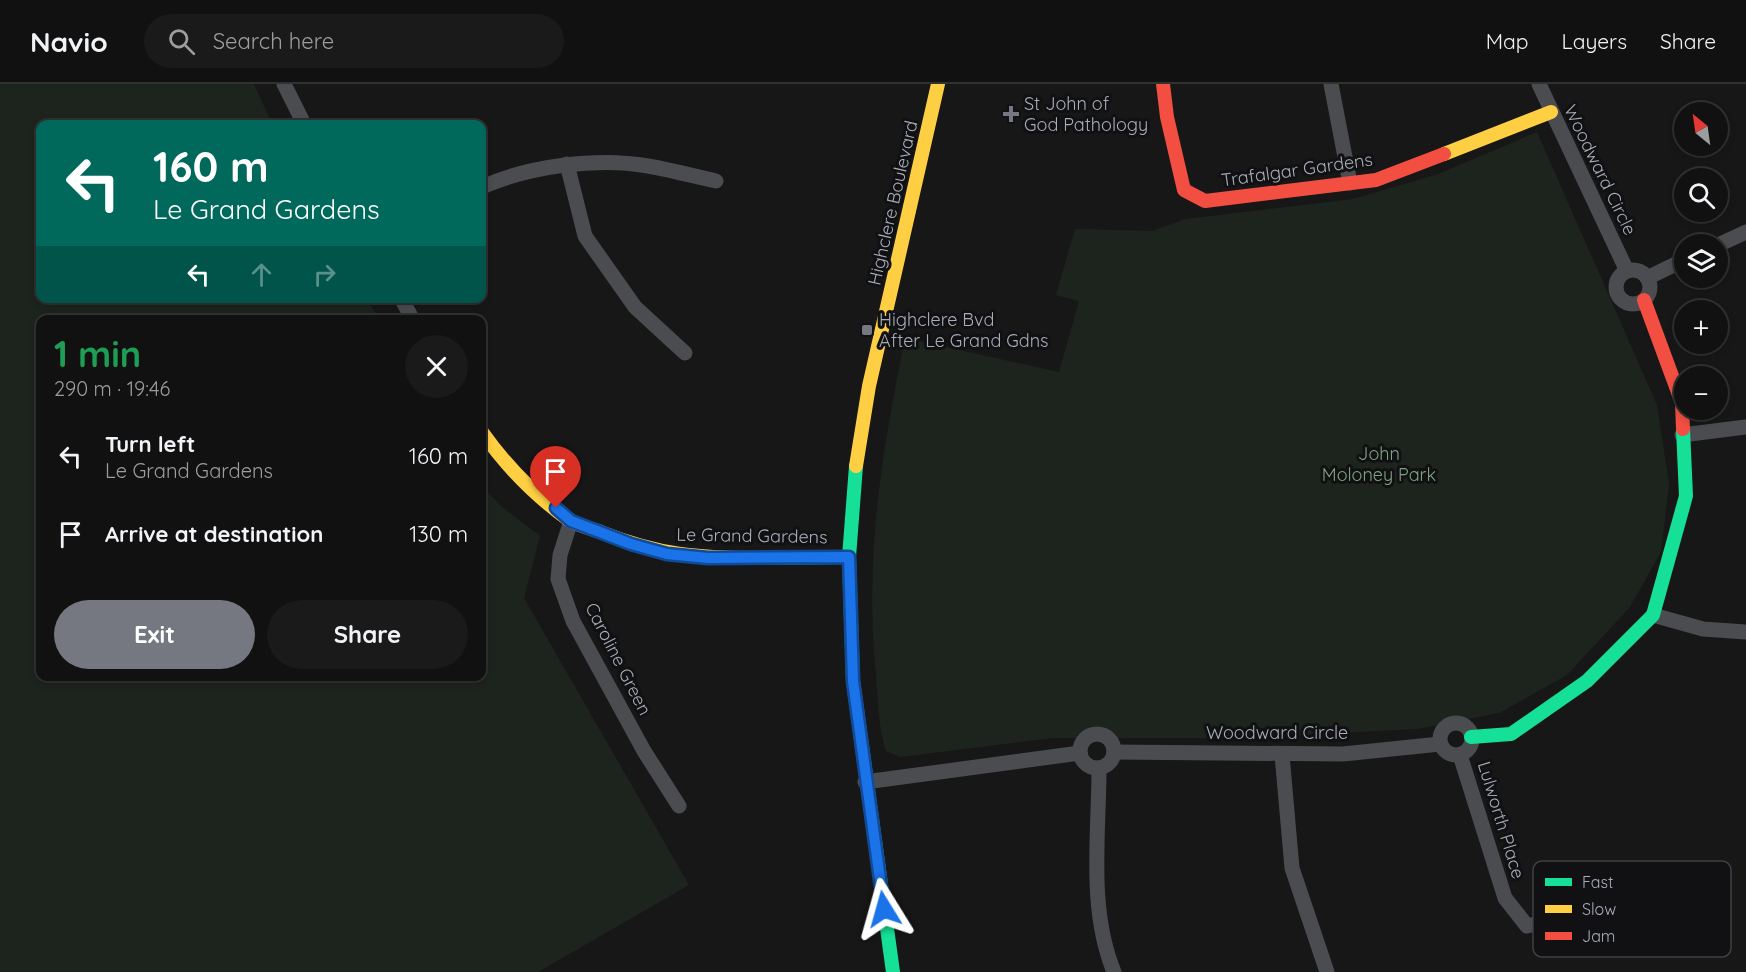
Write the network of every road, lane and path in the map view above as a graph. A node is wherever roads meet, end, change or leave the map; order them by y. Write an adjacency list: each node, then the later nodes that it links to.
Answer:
1 (284, 84): 7 (street)
2 (939, 84): 23 (street, Highclere Boulevard)
3 (1163, 84): 10 (street, Trafalgar Gardens)
4 (1331, 84): 10 (street)
5 (1539, 84): 6 (street, Woodward Circle)
6 (1551, 112): 10 (street, Trafalgar Gardens); 15 (street, Woodward Circle)
7 (302, 120)
8 (567, 164): 9 (street); 11 (street); 18 (street)
9 (716, 181)
10 (1350, 183)
11 (486, 185)
12 (1746, 232): 13 (street)
13 (1728, 240)
14 (1674, 265): 16 (street)
15 (1627, 271): 16 (street); 17 (street)
16 (1647, 278): 17 (street)
17 (1644, 300): 20 (street)
18 (685, 353)
19 (1746, 427): 20 (street)
20 (1682, 435): 24 (street)
21 (486, 437): 22 (street, Le Grand Gardens)
22 (571, 521): 23 (street, Le Grand Gardens); 34 (street, Caroline Green)
23 (849, 557): 33 (street, Highclere Boulevard)
24 (1653, 615): 25 (street); 26 (street)
25 (1746, 633)
26 (1471, 738): 27 (street); 30 (street)
27 (1440, 744): 30 (street); 31 (street, Woodward Circle)
28 (1114, 752): 29 (street); 31 (street, Woodward Circle); 32 (street)
29 (1080, 753): 32 (street); 33 (street)
30 (1460, 754): 35 (street, Lulworth Place)
31 (1282, 755): 38 (street)
32 (1099, 768): 37 (street)
33 (865, 782): 36 (street, Highclere Boulevard)
34 (679, 806)
35 (1533, 925)
36 (893, 972)
37 (1114, 972)
38 (1327, 972)

